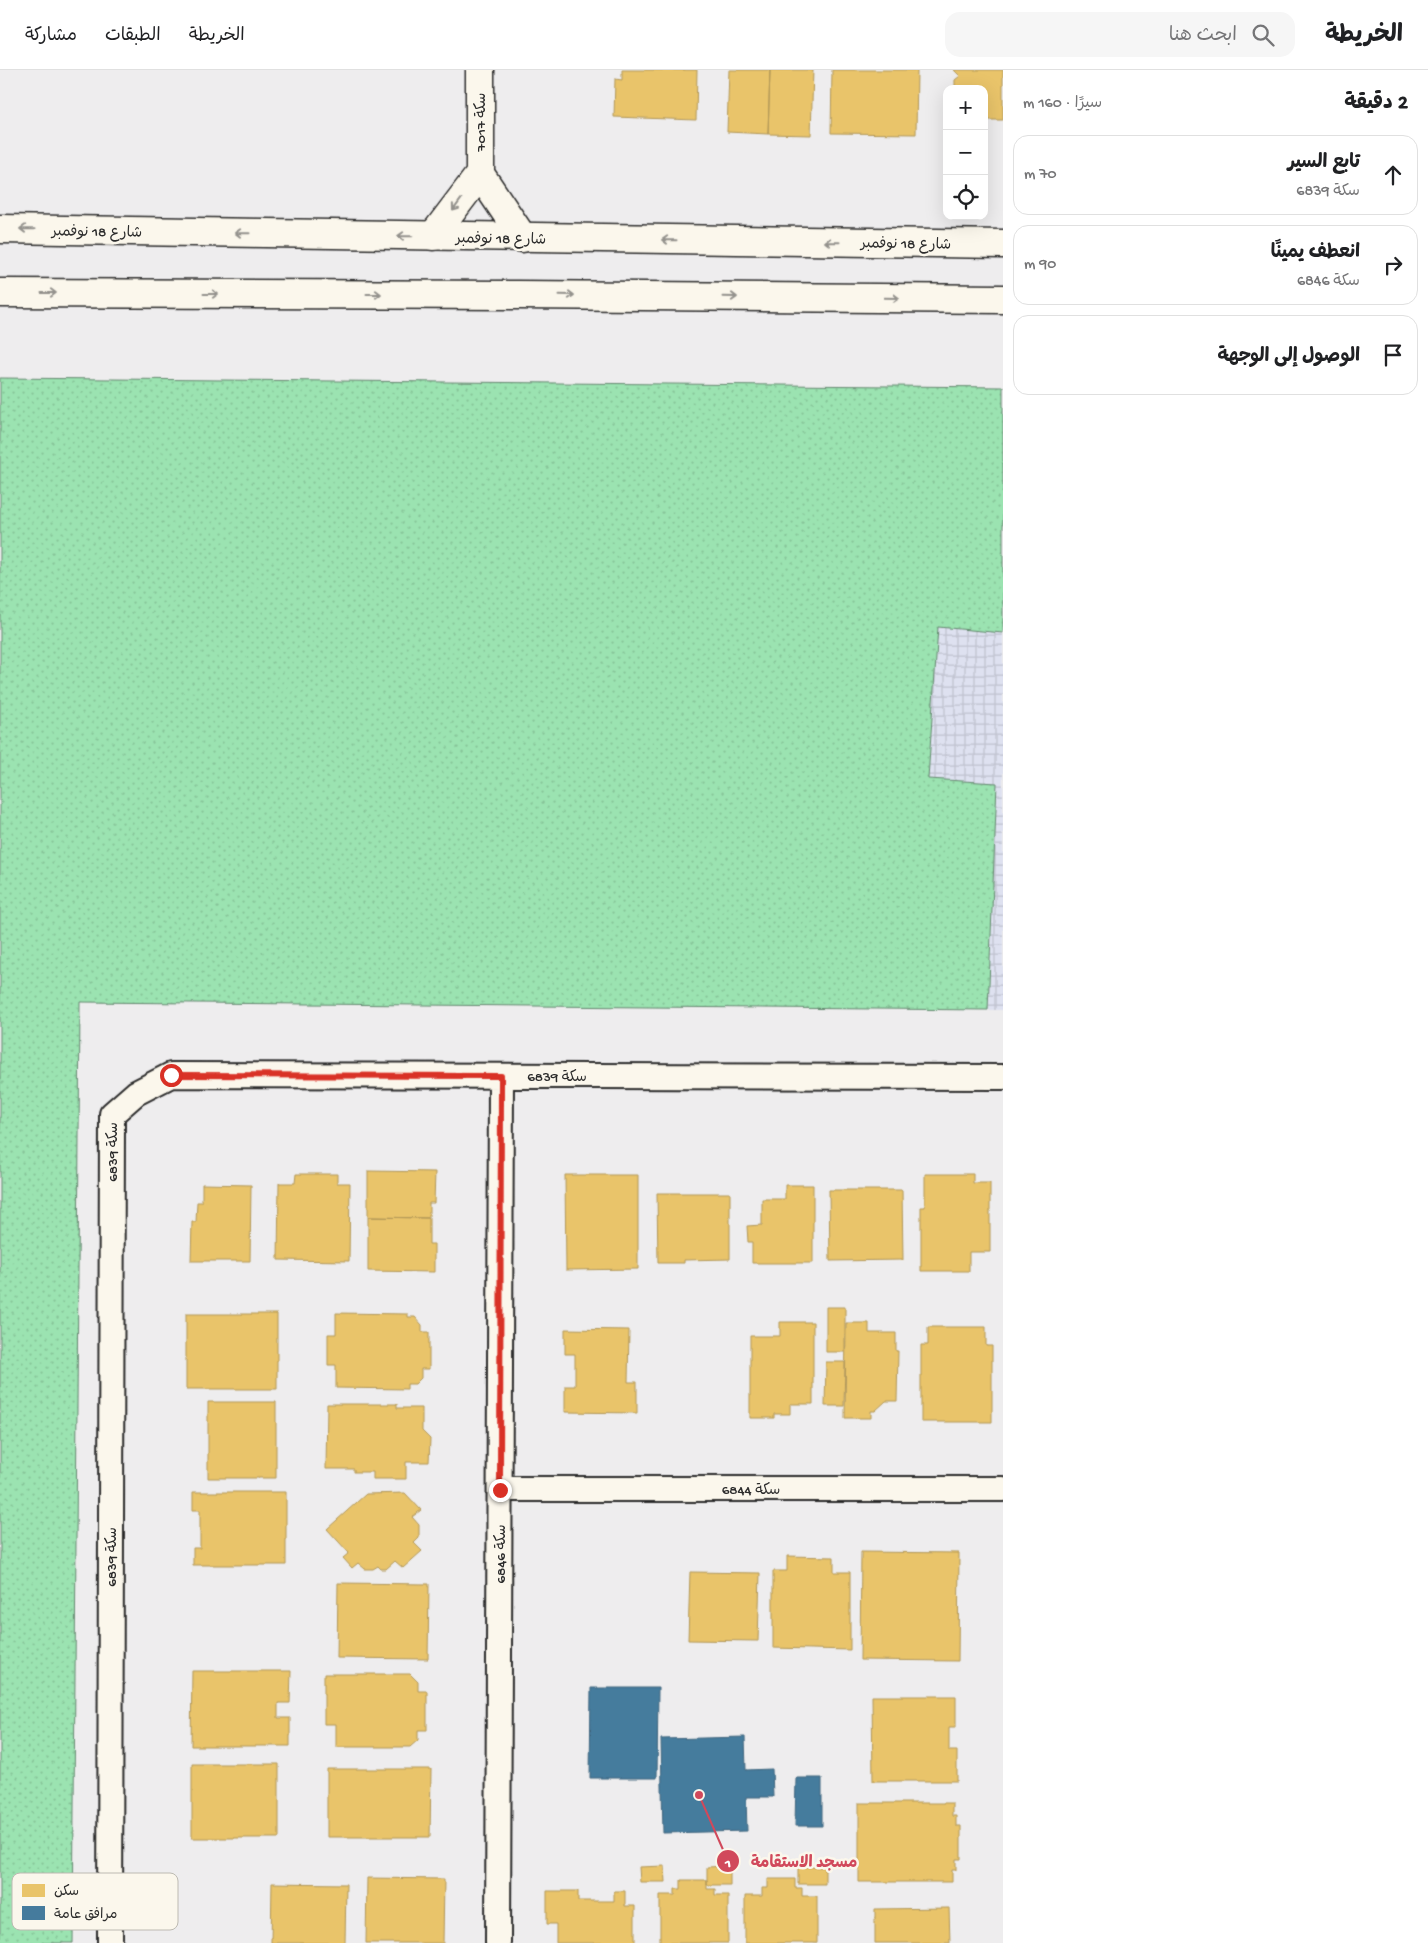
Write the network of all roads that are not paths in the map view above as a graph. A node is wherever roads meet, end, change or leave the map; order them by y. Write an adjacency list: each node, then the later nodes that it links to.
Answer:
1 (480, 70): 2 (main road, سكة 7017)
2 (480, 174): 4 (main road, سكة 7017, one-way to 4); 5 (main road, سكة 7017)
3 (0, 229): 4 (main road, شارع 18 نوفمبر, one-way to 3)
4 (434, 236): 5 (main road, شارع 18 نوفمبر)
5 (523, 238): 6 (main road, شارع 18 نوفمبر, one-way to 5)
6 (1003, 244)
7 (0, 293): 8 (main road, one-way to 8)
8 (1003, 299)
9 (501, 1076): 10 (street, سكة 6839); 11 (street, سكة 6846); 13 (street, سكة 6839)
10 (1003, 1077)
11 (500, 1490): 12 (street, سكة 6844); 16 (street, سكة 6846)
12 (1003, 1490)
13 (110, 1873)
14 (110, 1930): 15 (street, سكة 6839)
15 (110, 1943)
16 (498, 1943)

